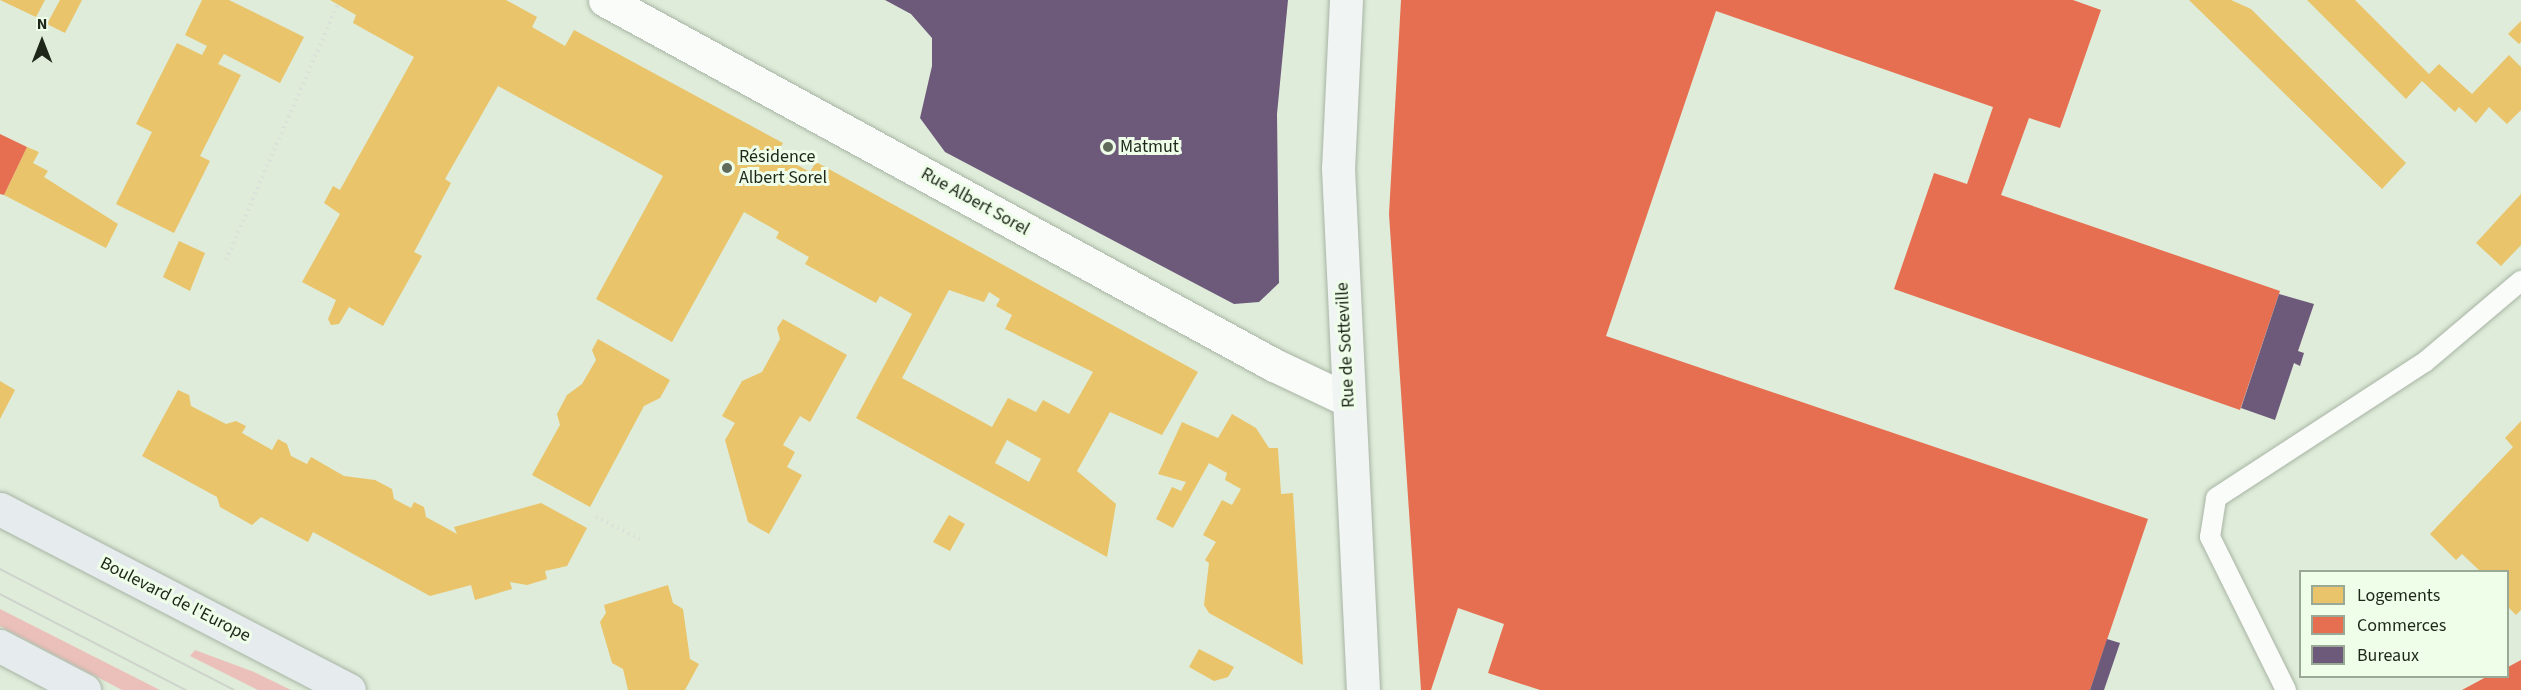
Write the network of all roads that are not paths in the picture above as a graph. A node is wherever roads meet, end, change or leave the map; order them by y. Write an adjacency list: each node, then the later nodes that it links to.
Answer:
1 (605, 0): 4 (street, Rue Albert Sorel)
2 (1346, 0): 4 (street, Rue de Sotteville)
3 (2521, 281): 10 (lane)
4 (1348, 400): 9 (street, Rue de Sotteville)
5 (0, 509): 8 (main road, Boulevard de l'Europe)
6 (0, 646): 7 (main road)
7 (84, 690)
8 (349, 690)
9 (1363, 690)
10 (2286, 690)

